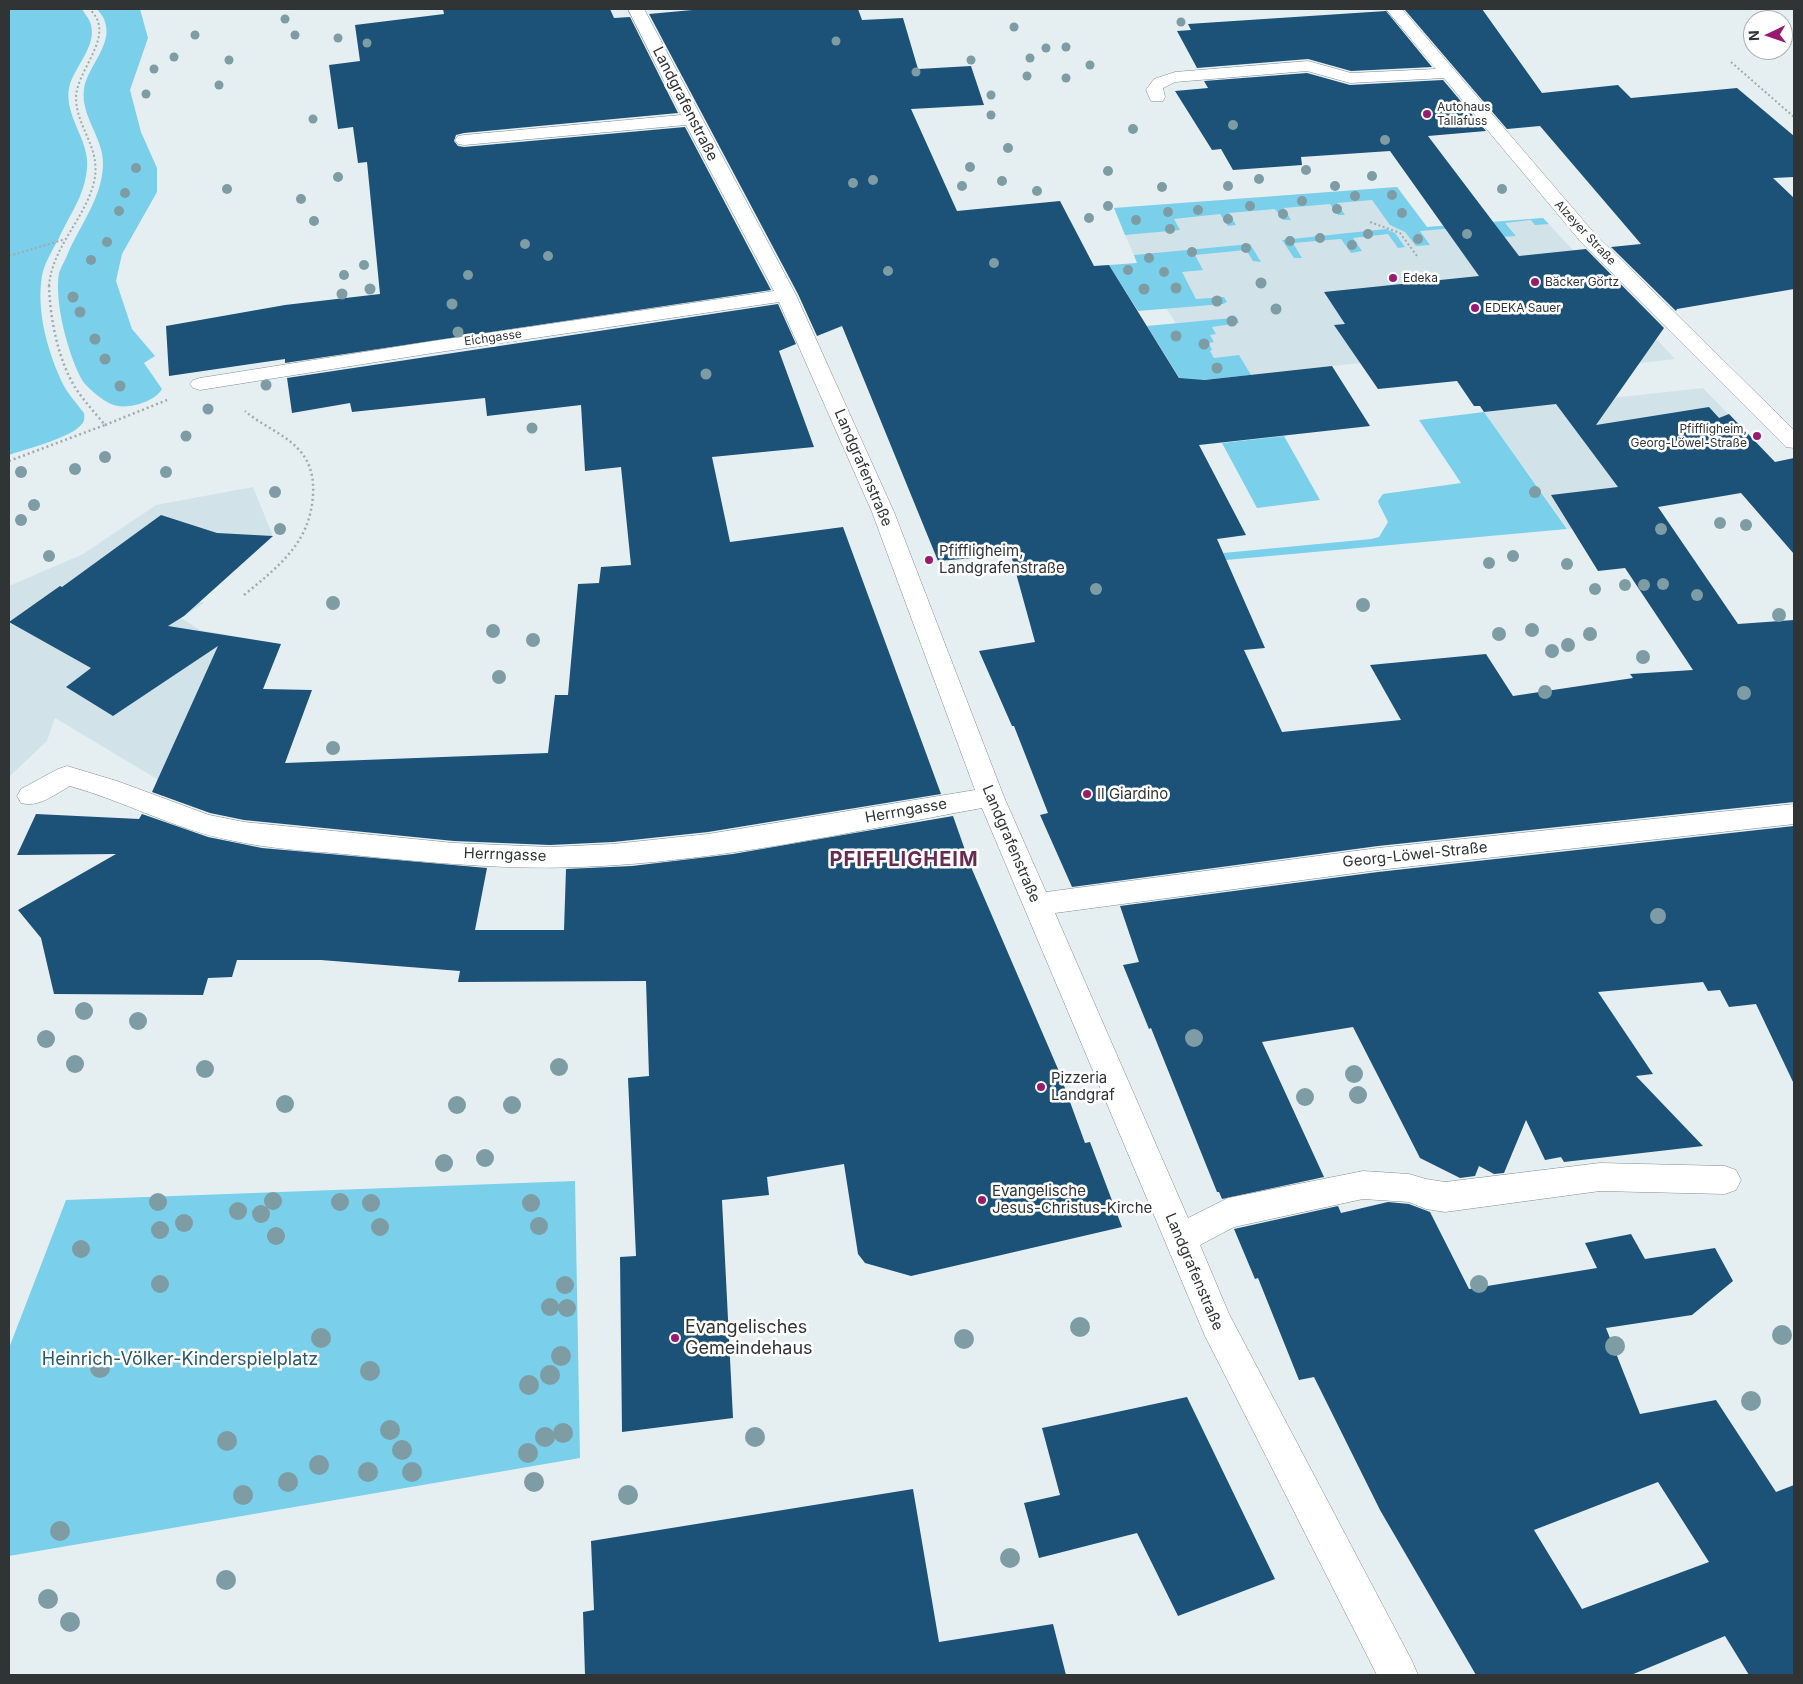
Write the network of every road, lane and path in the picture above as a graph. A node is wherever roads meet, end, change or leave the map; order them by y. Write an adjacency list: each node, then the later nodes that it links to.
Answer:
1 (90, 9): 12 (path)
2 (636, 9): 8 (street, Landgrafenstraße)
3 (1394, 9): 5 (street, Alzeyer Straße)
4 (1731, 62): 7 (path)
5 (1447, 73): 6 (street); 11 (street, Alzeyer Straße)
6 (1158, 97)
7 (1794, 117)
8 (692, 119): 9 (street); 16 (street, Landgrafenstraße)
9 (464, 140)
10 (1370, 222): 15 (path)
11 (1588, 238): 13 (street); 20 (street, Alzeyer Straße)
12 (66, 239): 14 (path); 19 (path)
13 (1565, 242)
14 (9, 256)
15 (1417, 256)
16 (786, 295): 17 (street, Eichgasse); 24 (street, Landgrafenstraße)
17 (224, 380): 18 (street, Eichgasse); 22 (path)
18 (200, 384): 19 (path)
19 (105, 426): 21 (path)
20 (1794, 442)
21 (9, 461)
22 (244, 595)
23 (30, 796): 24 (street, Herrngasse)
24 (991, 797): 26 (street, Landgrafenstraße)
25 (1794, 814): 26 (street, Georg-Löwel-Straße)
26 (1037, 904): 28 (street, Landgrafenstraße)
27 (1725, 1180): 28 (street)
28 (1180, 1239): 29 (street, Landgrafenstraße)
29 (1398, 1675)

